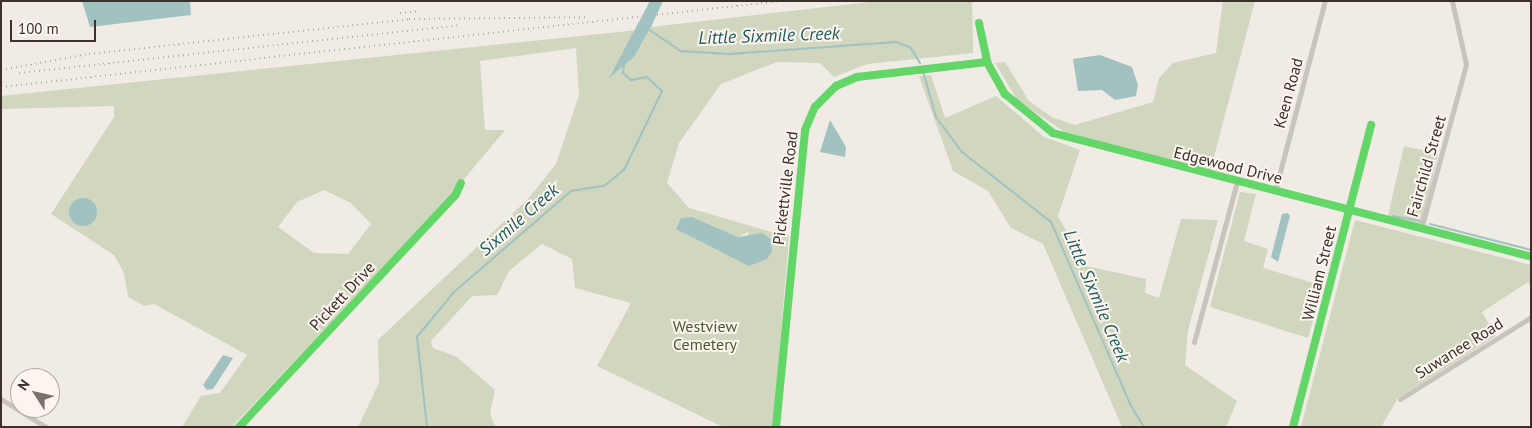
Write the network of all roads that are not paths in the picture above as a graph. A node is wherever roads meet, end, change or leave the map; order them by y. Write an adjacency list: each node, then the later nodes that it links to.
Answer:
1 (1325, 1): 8 (street, Keen Road)
2 (1452, 1): 10 (street, Fairchild Street)
3 (979, 23): 4 (street, Edgewood Drive)
4 (987, 62): 6 (street, Edgewood Drive); 18 (street, Pickettville Road)
5 (1371, 125): 9 (street, William Street)
6 (1237, 182): 8 (street, Edgewood Drive); 13 (street)
7 (461, 183): 17 (street, Pickett Drive)
8 (1275, 191): 9 (street, Edgewood Drive)
9 (1349, 211): 10 (street, Edgewood Drive); 19 (street, William Street)
10 (1421, 229): 11 (street, Edgewood Drive)
11 (1531, 257)
12 (1531, 317): 15 (street, Suwanee Road)
13 (1194, 342)
14 (1, 399): 16 (street)
15 (1400, 399)
16 (46, 427)
17 (239, 427)
18 (776, 427)
19 (1294, 427)

